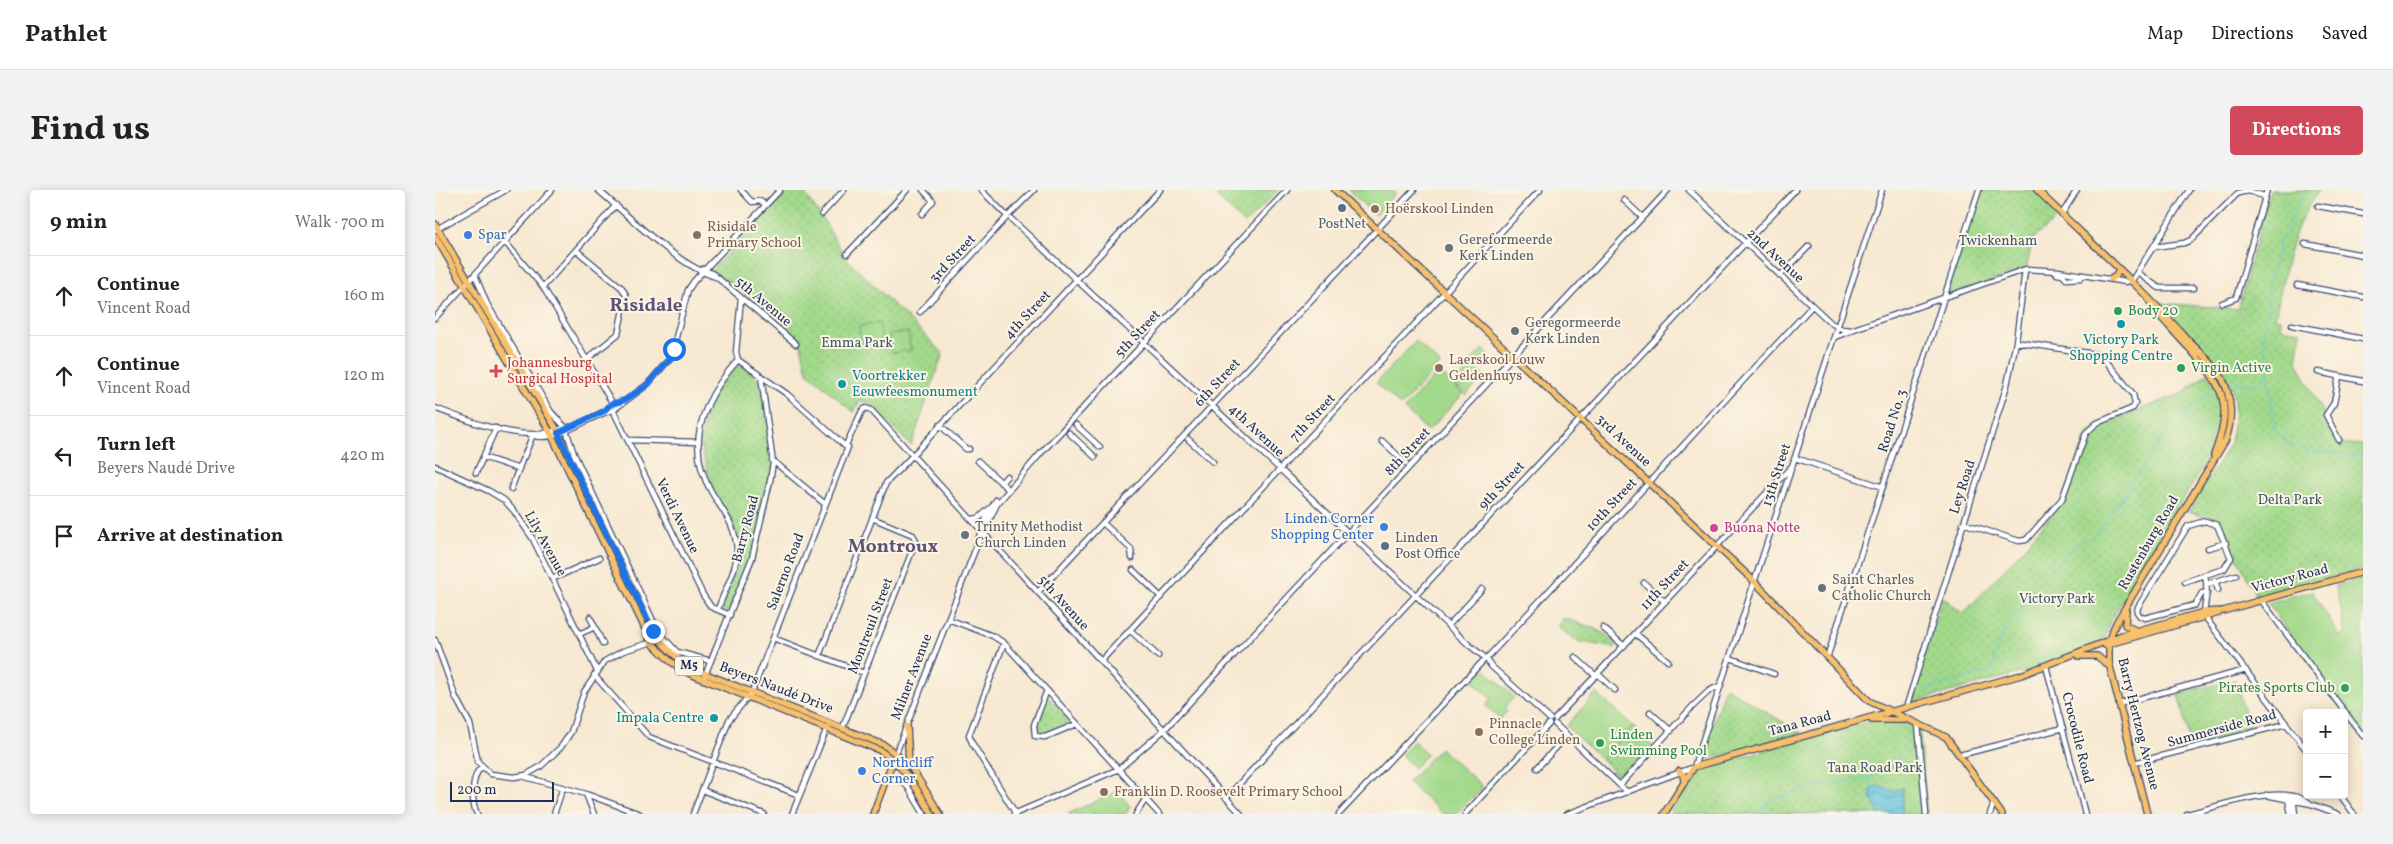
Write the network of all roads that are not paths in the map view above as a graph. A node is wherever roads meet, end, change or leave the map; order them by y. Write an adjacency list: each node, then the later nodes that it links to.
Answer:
1 (505, 190): 36 (street)
2 (552, 190): 39 (street)
3 (598, 190): 27 (street)
4 (741, 190): 28 (street)
5 (780, 190): 28 (street)
6 (844, 190): 30 (street)
7 (907, 190): 45 (street)
8 (923, 190): 31 (street)
9 (981, 190): 34 (street, 4th Avenue)
10 (1034, 190): 34 (street)
11 (1160, 190): 55 (street, 4th Street)
12 (1287, 190): 74 (street, 5th Street)
13 (1335, 190): 37 (main road, 3rd Avenue)
14 (1414, 190): 37 (street, 6th Street)
15 (1540, 190): 61 (street, 7th Street)
16 (1667, 190): 35 (street, 8th Street)
17 (1689, 190): 40 (street, 2nd Avenue)
18 (1795, 190): 40 (street, 9th Street)
19 (1882, 190): 70 (street, 13th Street)
20 (1979, 190): 64 (street, Road No. 3)
21 (2037, 190): 32 (main road, Rustenburg Road)
22 (2077, 190): 32 (street)
23 (2189, 190): 43 (street)
24 (2267, 190): 25 (street)
25 (2264, 196): 43 (street); 65 (street)
26 (1624, 200): 35 (street)
27 (616, 205): 44 (street); 49 (street)
28 (766, 205): 49 (street)
29 (2318, 206): 33 (street)
30 (822, 214)
31 (922, 214)
32 (2061, 214): 48 (main road, Rustenburg Road)
33 (2363, 214)
34 (1010, 216): 55 (street, 4th Avenue); 67 (street, 3rd Street)
35 (1643, 217): 77 (street, 8th Street)
36 (436, 227): 57 (main road, Beyers Naudé Drive / M5)
37 (1377, 230): 61 (main road, 3rd Avenue); 84 (street, 6th Street)
38 (435, 236): 57 (main road, Beyers Naudé Drive / M5)
39 (505, 242): 52 (street); 59 (street, Verdi Avenue)
40 (1745, 243): 53 (street, 2nd Avenue); 88 (street, 9th Street)
41 (2305, 244): 46 (street)
42 (1809, 246): 53 (street)
43 (2154, 247): 50 (street)
44 (576, 250): 59 (street); 78 (street)
45 (847, 254)
46 (2363, 255)
47 (2025, 270): 51 (street); 64 (street); 75 (street, Ley Road)
48 (2119, 270): 54 (main road); 56 (main road, Rustenburg Road)
49 (703, 271): 63 (street, 5th Avenue); 85 (street)
50 (2137, 272): 56 (street); 60 (street)
51 (2065, 274): 54 (street); 56 (street)
52 (475, 275): 57 (street); 92 (street, Beyers Naudé Drive)
53 (1780, 276): 66 (street, 2nd Avenue)
54 (2111, 279): 56 (street)
55 (1076, 280): 74 (street, 4th Avenue); 89 (street, 4th Street)
56 (2129, 282): 155 (main road, Rustenburg Road)
57 (466, 284): 68 (street); 93 (main road, Beyers Naudé Drive / M5); 96 (main road, Beyers Naudé Drive / M5)
58 (2297, 285): 62 (street)
59 (543, 287): 78 (street, Verdi Avenue)
60 (2194, 288)
61 (1445, 293): 77 (main road, 3rd Avenue); 116 (street, 7th Street)
62 (2363, 297)
63 (741, 298): 76 (street, 5th Avenue); 79 (street)
64 (1944, 298): 71 (street); 121 (street, Road No. 3)
65 (2222, 303)
66 (1813, 306): 70 (street, 2nd Avenue); 119 (street, 10th Street)
67 (920, 312)
68 (435, 318)
69 (2292, 325): 73 (street)
70 (1838, 327): 71 (street, 2nd Avenue); 72 (street, 13th Street)
71 (1851, 330): 72 (street)
72 (1835, 337): 108 (street, 13th Street)
73 (2363, 340)
74 (1145, 342): 84 (street, 4th Avenue); 123 (street, 5th Street)
75 (2016, 342): 129 (street, Ley Road); 129 (street)
76 (796, 344)
77 (1513, 356): 88 (main road, 3rd Avenue); 131 (street, 8th Street)
78 (586, 360): 85 (street, Verdi Avenue)
79 (738, 360): 81 (street); 101 (street)
80 (2318, 372): 82 (street)
81 (761, 376): 102 (street); 109 (street, Barry Road)
82 (2339, 376): 83 (street); 99 (street)
83 (2363, 381)
84 (1212, 406): 116 (street, 4th Avenue); 128 (street, 6th Street)
85 (613, 407): 92 (street); 98 (street, Verdi Avenue)
86 (435, 408): 91 (street)
87 (868, 408): 102 (street, Salerno Road); 105 (street, 5th Avenue)
88 (1581, 419): 119 (main road, 3rd Avenue); 151 (street, 9th Street)
89 (940, 425): 104 (street); 105 (street, 4th Street)
90 (1076, 425): 103 (street)
91 (496, 428): 95 (street); 106 (street)
92 (567, 428): 93 (street); 183 (street, Beyers Naudé Drive)
93 (558, 432): 96 (street); 170 (main road, Beyers Naudé Drive / M5)
94 (1069, 433): 107 (street)
95 (532, 434): 96 (street); 115 (street)
96 (551, 434): 172 (main road, Beyers Naudé Drive / M5)
97 (1189, 439): 111 (street)
98 (629, 440): 101 (street); 156 (street, Verdi Avenue)
99 (2339, 440)
100 (1382, 441): 112 (street)
101 (699, 442): 156 (street)
102 (847, 445): 124 (street, Salerno Road)
103 (1100, 447)
104 (969, 449)
105 (913, 455): 126 (street, 4th Street); 127 (street, 5th Avenue)
106 (483, 456): 115 (street); 117 (street)
107 (1095, 457)
108 (1795, 458): 114 (street, 13th Street); 121 (street)
109 (772, 460): 124 (street); 157 (street, Barry Road)
110 (978, 461): 120 (street)
111 (1213, 462)
112 (1406, 462)
113 (435, 466): 141 (street, Lily Avenue)
114 (1791, 466): 133 (street, 11th Street); 143 (street, 13th Street)
115 (519, 469): 122 (street)
116 (1280, 469): 131 (street, 4th Avenue); 152 (street, 7th Street)
117 (476, 473)
118 (1007, 476): 120 (street)
119 (1649, 482): 133 (main road, 3rd Avenue); 182 (street, 10th Street)
120 (1001, 483): 123 (street)
121 (1883, 487): 181 (street, Road No. 3)
122 (511, 489)
123 (1006, 491): 125 (street, 5th Street); 130 (street, 5th Street)
124 (825, 504): 168 (street, Salerno Road)
125 (991, 508): 127 (street); 130 (street, 5th Street)
126 (872, 518): 176 (street, 4th Street); 190 (street, Montreuil Street)
127 (972, 519): 130 (street, 5th Avenue)
128 (1103, 523): 136 (street); 149 (street, 6th Street)
129 (1963, 523): 200 (street, Ley Road)
130 (982, 531): 149 (street, 5th Avenue); 160 (street, Milner Avenue)
131 (1348, 533): 151 (street, 4th Avenue); 213 (street, 8th Street)
132 (2226, 543): 134 (street); 139 (street); 150 (street)
133 (1717, 546): 143 (main road, 3rd Avenue); 154 (street, 11th Street)
134 (2208, 548)
135 (599, 558): 141 (street)
136 (1132, 558)
137 (1133, 570): 152 (street)
138 (2363, 572): 153 (main road, Victory Road)
139 (2205, 575): 144 (street); 146 (street)
140 (2236, 575): 142 (street)
141 (552, 579): 166 (street, Lily Avenue)
142 (2215, 581): 146 (street); 148 (street)
143 (1755, 582): 180 (street, 13th Street); 181 (main road, 3rd Avenue)
144 (2185, 582)
145 (1644, 583): 154 (street)
146 (2207, 584): 150 (street)
147 (1482, 589): 161 (street)
148 (2218, 590)
149 (1038, 592): 184 (street, 5th Avenue)
150 (2207, 594): 158 (street)
151 (1416, 595): 161 (street, 4th Avenue); 240 (street, 9th Street)
152 (1161, 597): 164 (street, 7th Street)
153 (2261, 600): 158 (main road, Victory Road); 216 (street)
154 (1665, 602): 167 (street, 11th Street)
155 (2128, 604): 165 (main road); 171 (main road, Rustenburg Road)
156 (718, 609): 157 (street, Verdi Avenue)
157 (730, 615): 183 (street, Barry Road)
158 (2207, 615): 165 (main road, Victory Road); 171 (main road); 188 (street)
159 (590, 617): 162 (street)
160 (948, 619): 173 (street); 210 (street, Milner Avenue)
161 (1449, 626): 182 (street, 4th Avenue)
162 (595, 627): 166 (street); 174 (street)
163 (1603, 628): 175 (street)
164 (1130, 630): 177 (street); 184 (street, 7th Street)
165 (2141, 630): 171 (main road, Victory Road)
166 (579, 634): 189 (street, Lily Avenue)
167 (1636, 634): 175 (street, 11th Street); 185 (street)
168 (773, 638): 176 (street); 197 (street, Salerno Road)
169 (435, 640): 224 (street)
170 (659, 640): 172 (street); 193 (main road, Beyers Naudé Drive / M5)
171 (2109, 642): 178 (main road, Tana Road); 186 (main road, Tana Road); 187 (main road, Barry Hertzog Avenue)
172 (652, 643): 189 (street); 193 (main road, Beyers Naudé Drive / M5)
173 (1004, 643): 195 (street); 260 (street)
174 (603, 644)
175 (1624, 646): 192 (street, 11th Street)
176 (819, 656): 190 (street)
177 (1158, 656)
178 (2079, 656): 186 (main road, Tana Road); 187 (main road)
179 (1575, 657): 192 (street)
180 (1730, 658): 191 (street); 194 (street, 13th Street)
181 (1827, 658): 198 (main road, 3rd Avenue)
182 (1484, 659): 205 (street, 4th Avenue); 264 (street, 10th Street)
183 (711, 661): 193 (street, Barry Road)
184 (1101, 661): 213 (street, 5th Avenue)
185 (1668, 661)
186 (2045, 667): 200 (main road, Tana Road); 212 (street, Crocodile Road)
187 (2109, 667): 199 (main road, Barry Hertzog Avenue)
188 (2246, 670): 199 (street); 207 (street)
189 (595, 673): 221 (street, Lily Avenue); 231 (street)
190 (864, 674): 211 (street, Montreuil Street)
191 (1774, 674)
192 (1597, 675): 196 (street); 205 (street, 11th Street)
193 (705, 677): 197 (main road, Beyers Naudé Drive / M5)
194 (1721, 685): 214 (street); 225 (street, 13th Street)
195 (1047, 690): 206 (street); 206 (street)
196 (1615, 690)
197 (750, 694): 208 (main road, Beyers Naudé Drive / M5); 221 (street, Salerno Road)
198 (1869, 701): 202 (main road, 3rd Avenue); 203 (main road)
199 (2119, 704): 222 (main road, Barry Hertzog Avenue)
200 (1906, 708): 202 (main road, Tana Road); 204 (main road)
201 (1650, 712): 214 (street)
202 (1890, 712): 203 (main road, Tana Road); 204 (main road, 3rd Avenue)
203 (1866, 719): 204 (main road); 225 (main road, Tana Road)
204 (1907, 719): 209 (main road, 3rd Avenue)
205 (1552, 722): 215 (street, 4th Avenue); 265 (street, 11th Street)
206 (1077, 724): 228 (street)
207 (2286, 724): 217 (street); 222 (street, Summerside Road)
208 (828, 725): 211 (main road, Beyers Naudé Drive / M5); 220 (main road, Beyers Naudé Drive / M5); 239 (street)
209 (1918, 725): 219 (main road, 3rd Avenue); 268 (street)
210 (907, 726): 218 (street, Milner Avenue); 223 (main road)
211 (843, 727): 218 (main road, Beyers Naudé Drive / M5)
212 (2063, 728): 219 (street); 271 (street, Crocodile Road)
213 (1164, 730): 228 (street, 8th Street); 240 (street, 5th Avenue)
214 (1671, 731): 234 (street)
215 (1567, 736): 226 (street); 234 (street, 4th Avenue)
216 (2363, 736)
217 (2303, 746)
218 (896, 753): 220 (main road, Milner Avenue); 223 (main road, Beyers Naudé Drive / M5)
219 (1960, 755): 244 (main road, 3rd Avenue)
220 (894, 760): 227 (main road, Beyers Naudé Drive / M5); 229 (main road, Milner Avenue)
221 (713, 762): 236 (street, Salerno Road); 239 (street, Lily Avenue)
222 (2134, 763): 272 (main road, Barry Hertzog Avenue)
223 (909, 764): 259 (main road, Beyers Naudé Drive / M5)
224 (481, 767): 231 (street); 249 (street)
225 (1694, 767): 230 (street, Tana Road); 233 (main road)
226 (1537, 768)
227 (903, 769): 229 (main road); 258 (main road, Beyers Naudé Drive / M5)
228 (1119, 769): 243 (street); 260 (street, 8th Street)
229 (890, 771): 256 (main road, Milner Avenue)
230 (1679, 771): 233 (main road); 237 (street, Tana Road)
231 (522, 776): 235 (street)
232 (897, 777): 257 (street)
233 (1684, 781): 267 (main road)
234 (1620, 785): 237 (street, 4th Avenue)
235 (563, 788): 238 (street); 250 (street)
236 (702, 790): 253 (street, Salerno Road); 254 (street)
237 (1627, 792): 266 (street, Tana Road)
238 (587, 794): 251 (street); 252 (street)
239 (799, 795): 255 (street)
240 (1226, 798): 263 (street, 5th Avenue)
241 (2290, 798): 245 (street); 246 (street); 247 (street); 273 (street)
242 (2343, 799): 248 (street)
243 (1145, 800): 261 (street); 262 (street)
244 (1994, 802): 269 (street); 270 (main road, 3rd Avenue)
245 (2303, 803): 246 (street); 247 (street)
246 (2311, 804): 274 (street)
247 (2293, 813)
248 (2353, 813)
249 (477, 814)
250 (554, 814)
251 (594, 814)
252 (640, 814)
253 (693, 814)
254 (764, 814)
255 (792, 814)
256 (873, 814)
257 (925, 814)
258 (932, 814)
259 (940, 814)
260 (1015, 814)
261 (1136, 814)
262 (1159, 814)
263 (1241, 814)
264 (1339, 814)
265 (1465, 814)
266 (1567, 814)
267 (1664, 814)
268 (1927, 814)
269 (1990, 814)
270 (2002, 814)
271 (2085, 814)
272 (2147, 814)
273 (2187, 814)
274 (2338, 814)

